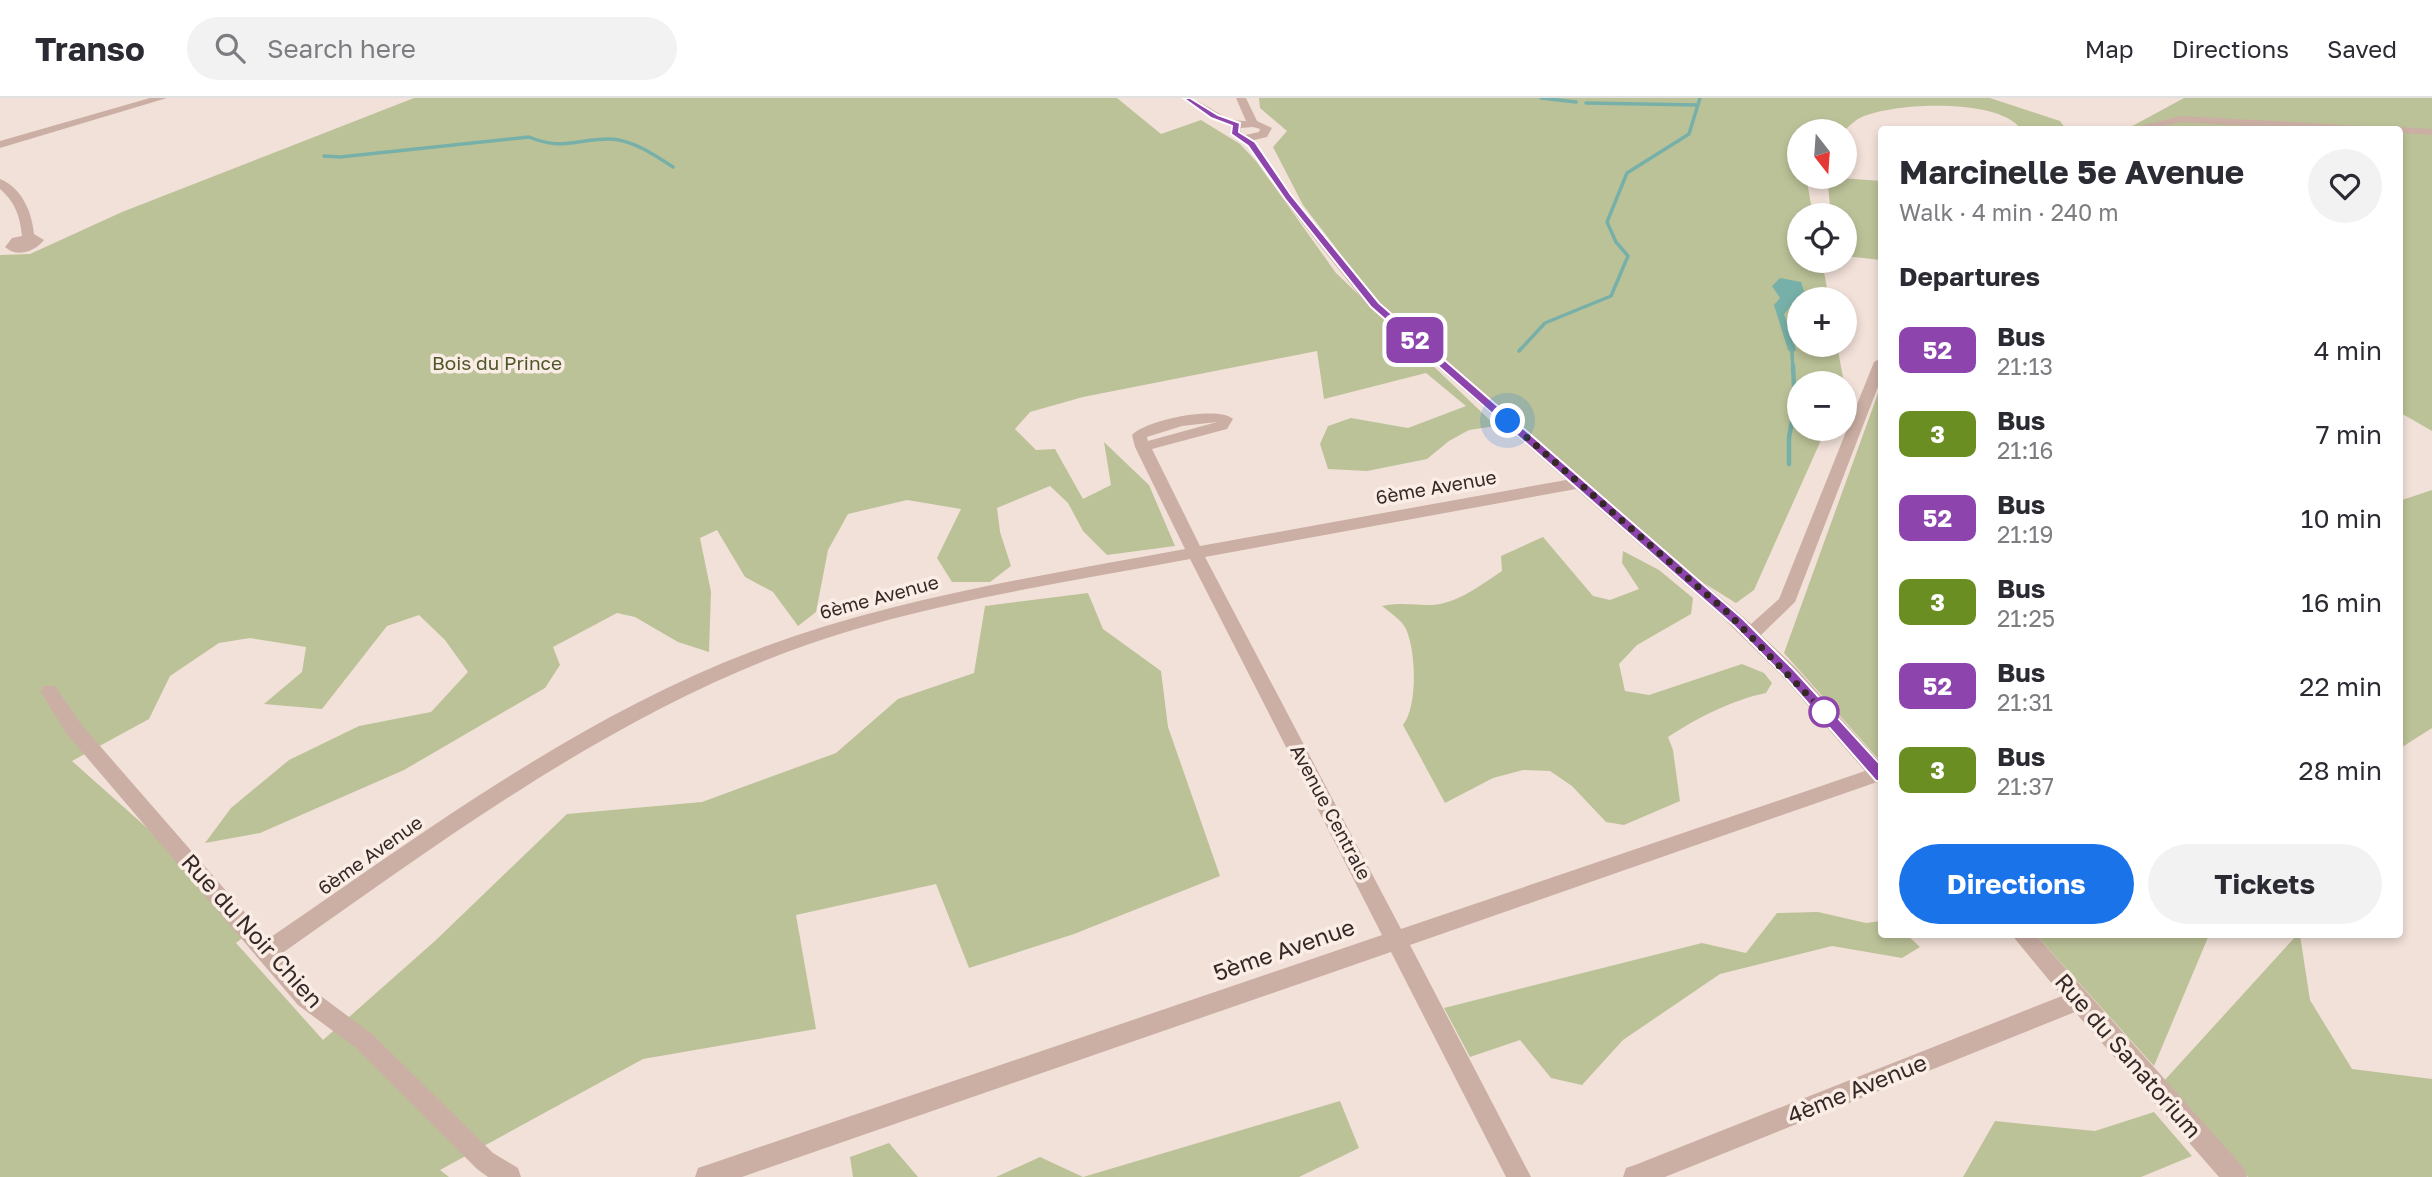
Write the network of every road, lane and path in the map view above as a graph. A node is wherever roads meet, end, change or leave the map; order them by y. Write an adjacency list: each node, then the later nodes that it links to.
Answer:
1 (162, 98): 12 (street)
2 (1187, 98): 5 (street)
3 (1241, 98): 4 (street)
4 (1252, 122): 5 (street); 10 (street)
5 (1237, 125): 11 (street)
6 (2146, 126): 7 (street)
7 (2316, 126)
8 (2403, 130): 9 (street)
9 (2432, 132)
10 (1259, 137): 11 (street); 14 (street)
11 (1245, 138): 14 (street)
12 (0, 145)
13 (0, 184): 15 (street)
14 (1298, 205): 18 (street)
15 (8, 248)
16 (1878, 370): 20 (street)
17 (1143, 447): 17 (street); 19 (street, Avenue Centrale)
18 (1578, 483): 19 (street, 6ème Avenue); 20 (street)
19 (1195, 552): 25 (street, Avenue Centrale); 26 (street, 6ème Avenue)
20 (1751, 634): 22 (street)
21 (49, 691): 26 (street, Rue du Noir Chien)
22 (1878, 773)
23 (1878, 776): 25 (street, 5ème Avenue)
24 (2025, 938): 27 (street, Rue du Sanatorium)
25 (1398, 939): 29 (street, 5ème Avenue); 30 (street, Avenue Centrale)
26 (267, 952): 28 (street, Rue du Noir Chien)
27 (2079, 1000): 31 (street, 4ème Avenue); 32 (street, Rue du Sanatorium)
28 (509, 1177)
29 (707, 1177)
30 (1519, 1177)
31 (1635, 1177)
32 (2235, 1177)

